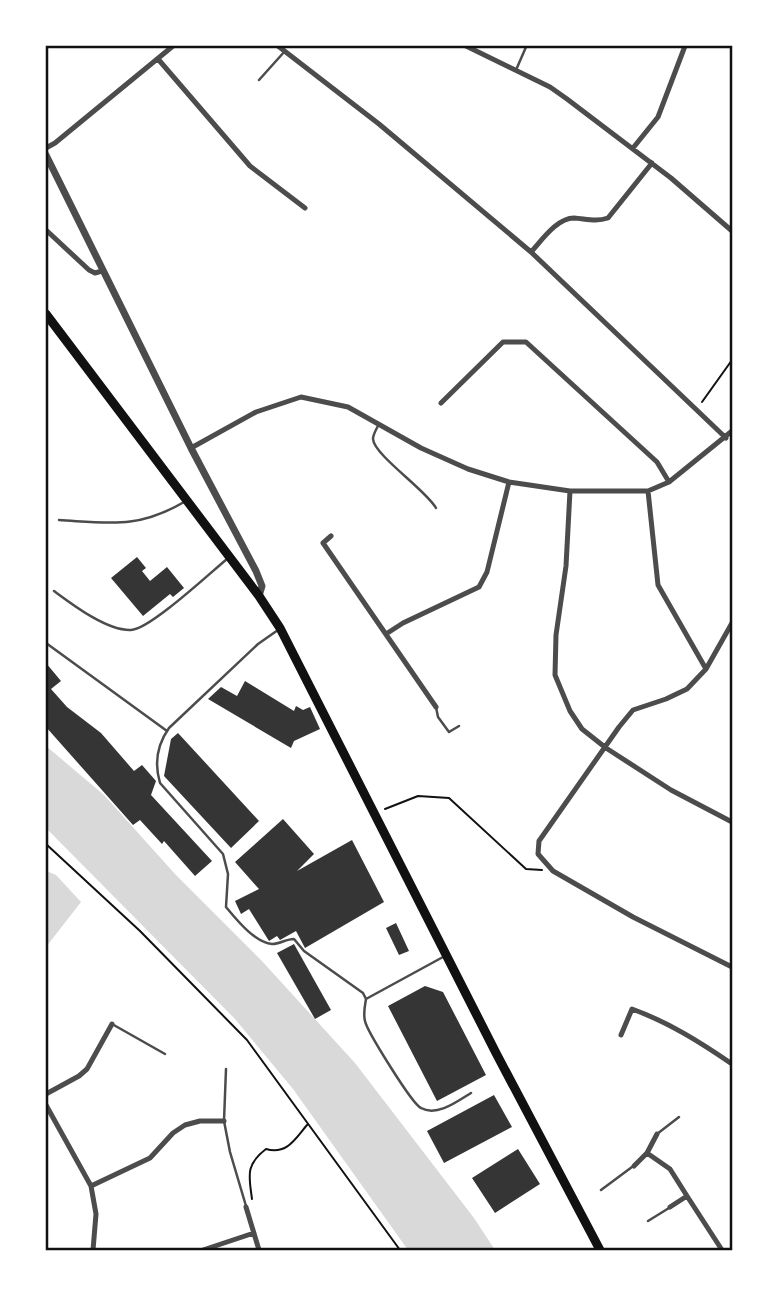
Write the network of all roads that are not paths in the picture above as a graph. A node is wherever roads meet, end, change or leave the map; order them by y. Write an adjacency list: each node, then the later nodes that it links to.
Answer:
1 (173, 46): 7 (street)
2 (278, 46): 6 (street)
3 (466, 46): 8 (street)
4 (685, 46): 11 (street)
5 (526, 47): 8 (lane)
6 (285, 51): 9 (lane); 17 (street)
7 (158, 59): 10 (street); 14 (street)
8 (516, 70): 11 (street)
9 (259, 80)
10 (46, 148)
11 (632, 148): 13 (street)
12 (46, 155): 18 (street)
13 (652, 163): 16 (street); 17 (street)
14 (305, 208)
15 (46, 230): 18 (street)
16 (733, 231)
17 (531, 252): 23 (street)
18 (103, 271): 24 (street)
19 (46, 314): 29 (highway)
20 (441, 403): 26 (street)
21 (379, 424): 24 (street); 25 (street); 30 (lane)
22 (733, 431): 23 (street)
23 (726, 438): 26 (street)
24 (191, 448): 35 (street)
25 (509, 482): 27 (street); 38 (street)
26 (669, 482): 28 (street)
27 (570, 491): 28 (street); 44 (street)
28 (648, 491): 40 (street)
29 (187, 501): 31 (lane); 33 (highway)
30 (436, 508)
31 (59, 520)
32 (331, 536): 38 (street)
33 (230, 557): 34 (lane); 35 (highway)
34 (54, 591)
35 (259, 596): 37 (highway)
36 (733, 623): 40 (street)
37 (281, 628): 43 (lane); 46 (highway)
38 (386, 634): 41 (street)
39 (46, 643): 43 (lane)
40 (706, 669): 44 (street)
41 (436, 707): 42 (lane)
42 (459, 726)
43 (167, 731): 48 (lane)
44 (606, 748): 45 (street); 47 (street)
45 (733, 822)
46 (448, 954): 48 (lane); 72 (highway)
47 (733, 967)
48 (366, 999): 54 (lane)
49 (113, 1024): 51 (lane); 55 (street)
50 (621, 1035): 52 (street)
51 (166, 1054)
52 (733, 1063)
53 (226, 1069): 58 (lane)
54 (471, 1093)
55 (46, 1094)
56 (46, 1105): 62 (street)
57 (679, 1117): 59 (lane)
58 (224, 1121): 62 (street); 65 (lane)
59 (657, 1134): 60 (street)
60 (647, 1153): 61 (street); 64 (street)
61 (634, 1166): 63 (lane)
62 (91, 1186): 69 (street)
63 (601, 1190)
64 (687, 1196): 66 (street); 73 (street)
65 (246, 1207): 68 (street)
66 (670, 1207): 67 (lane)
67 (648, 1221)
68 (254, 1233): 70 (street); 71 (street)
69 (93, 1251)
70 (203, 1251)
71 (259, 1251)
72 (600, 1251)
73 (722, 1251)

